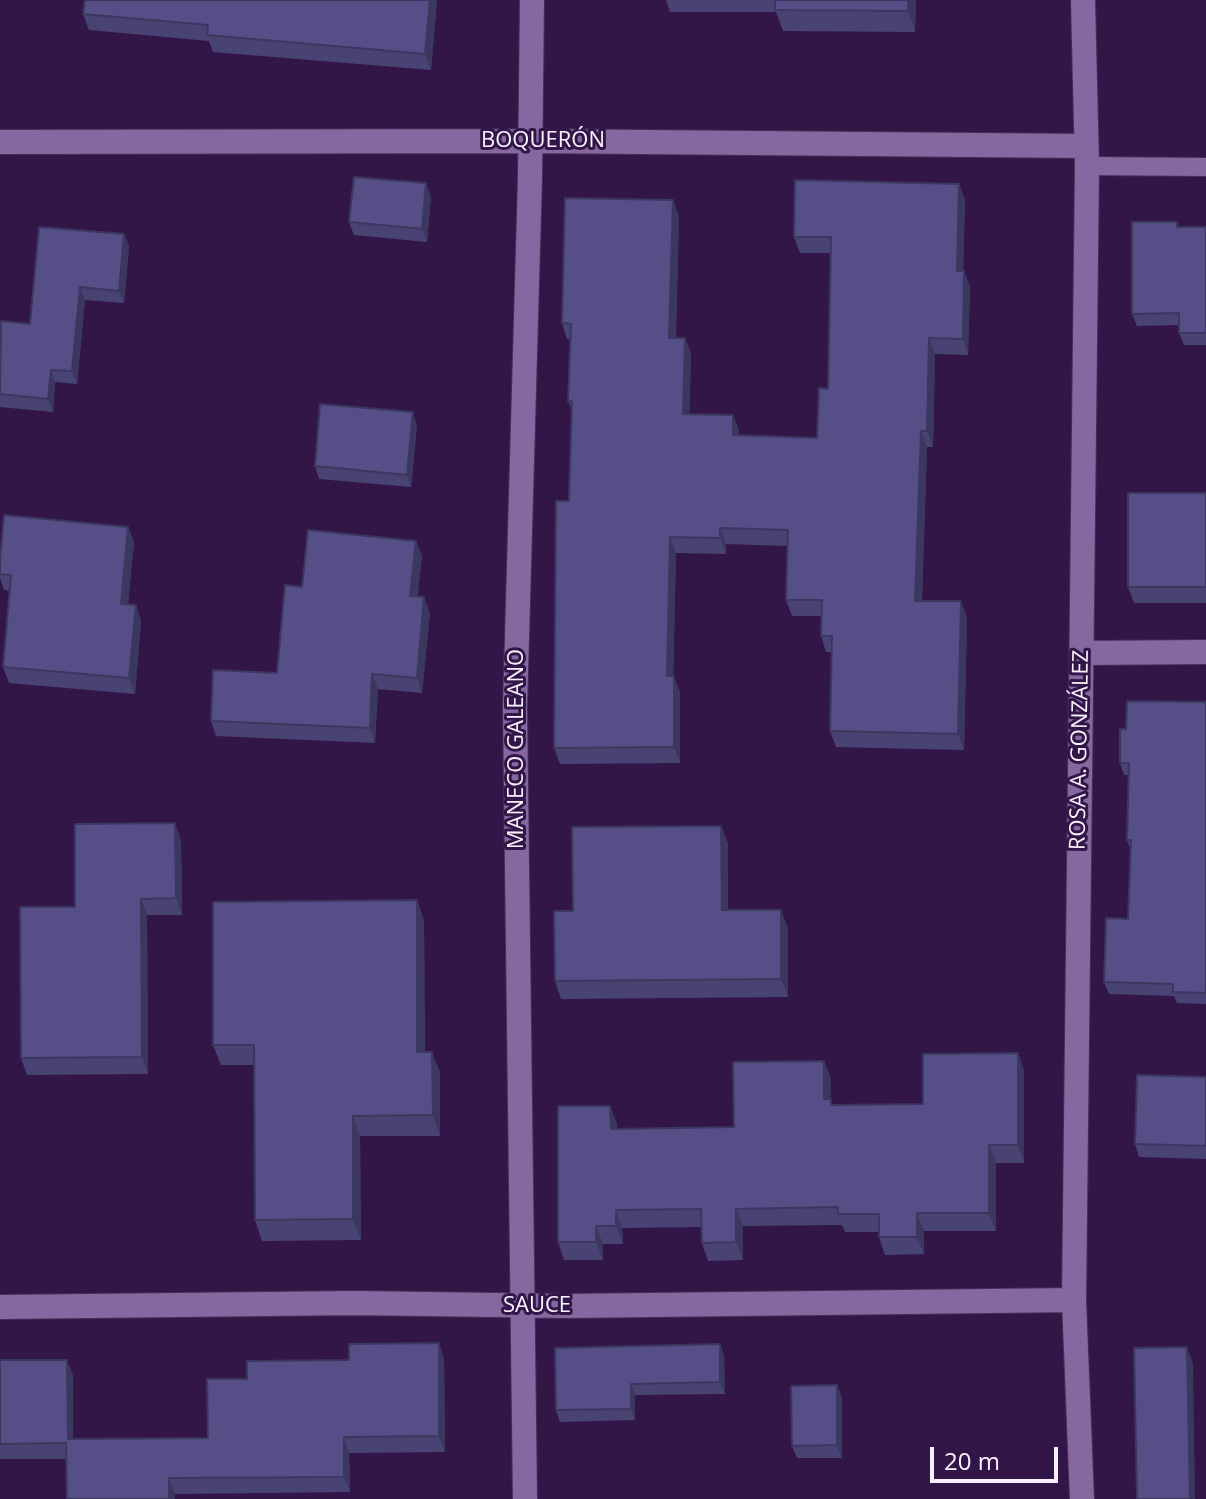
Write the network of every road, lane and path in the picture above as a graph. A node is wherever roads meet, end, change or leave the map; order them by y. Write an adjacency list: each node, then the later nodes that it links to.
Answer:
1 (532, 0): 3 (street, MANECO GALEANO)
2 (1083, 0): 5 (street, ROSA A. GONZÁLEZ)
3 (531, 141): 4 (street, BOQUERÓN); 5 (street, BOQUERÓN); 10 (street, MANECO GALEANO)
4 (0, 142)
5 (1086, 156): 6 (lane); 8 (street, ROSA A. GONZÁLEZ)
6 (1206, 167)
7 (1206, 652): 8 (street)
8 (1082, 653): 9 (street, ROSA A. GONZÁLEZ)
9 (1074, 1300): 10 (street, SAUCE); 13 (street, ROSA A. GONZÁLEZ)
10 (524, 1306): 11 (street, SAUCE); 12 (street, MANECO GALEANO)
11 (0, 1307)
12 (525, 1499)
13 (1082, 1499)

